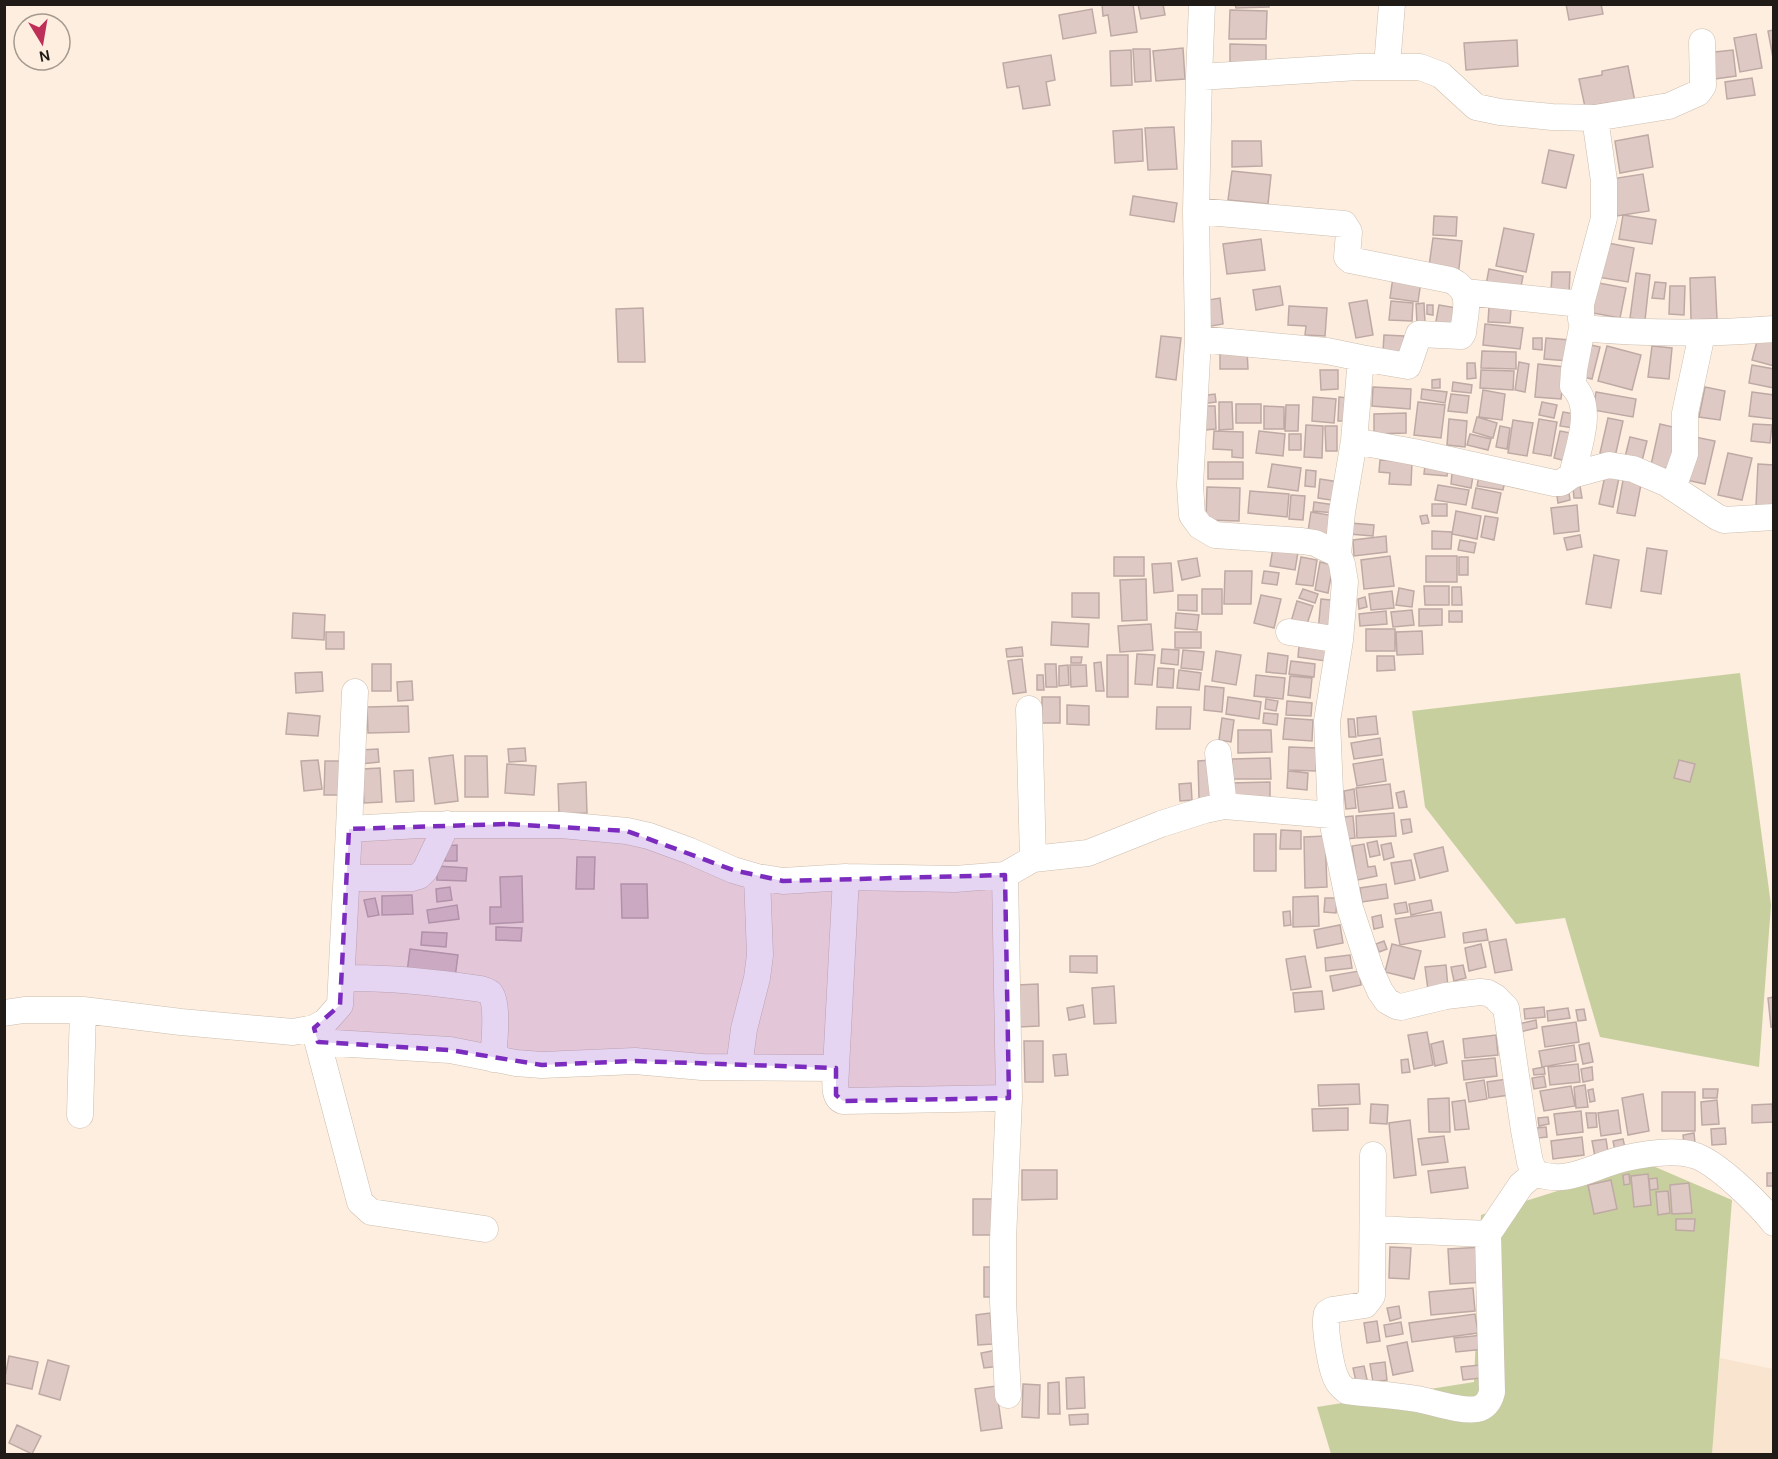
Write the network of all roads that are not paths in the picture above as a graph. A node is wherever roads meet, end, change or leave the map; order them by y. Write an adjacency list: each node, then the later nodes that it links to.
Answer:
1 (1202, 4): 5 (street)
2 (1392, 4): 4 (street)
3 (1702, 42): 6 (street)
4 (1387, 66): 5 (street); 6 (street)
5 (1199, 77): 7 (street)
6 (1595, 118): 9 (street)
7 (1196, 211): 8 (street); 12 (street)
8 (1465, 292): 9 (street); 13 (street)
9 (1581, 316): 11 (street); 15 (street)
10 (1773, 329): 11 (street)
11 (1702, 334): 16 (street)
12 (1198, 339): 13 (street); 18 (street)
13 (1361, 358): 14 (street)
14 (1354, 441): 15 (street); 18 (street)
15 (1572, 475): 16 (street)
16 (1673, 488): 17 (street)
17 (1773, 517)
18 (1338, 554): 20 (street)
19 (1289, 632): 20 (street)
20 (1340, 640): 25 (street)
21 (355, 692): 27 (street)
22 (1029, 709): 28 (street)
23 (1218, 753): 24 (street)
24 (1224, 806): 25 (street); 28 (street)
25 (1331, 815): 43 (street)
26 (447, 824): 27 (street); 30 (street); 32 (street)
27 (349, 830): 32 (street)
28 (1033, 859): 29 (street)
29 (1005, 875): 31 (street); 40 (street)
30 (757, 877): 31 (street); 38 (street)
31 (846, 877): 39 (street)
32 (347, 878): 33 (street)
33 (342, 978): 36 (street); 37 (street)
34 (83, 1010): 35 (street); 36 (street); 41 (street)
35 (4, 1013)
36 (316, 1035): 37 (street); 46 (street)
37 (493, 1059): 38 (street)
38 (739, 1067): 39 (street)
39 (836, 1068): 40 (street)
40 (1009, 1098): 48 (street)
41 (80, 1115)
42 (1372, 1155): 45 (street)
43 (1535, 1173): 44 (street); 47 (street)
44 (1773, 1223)
45 (1373, 1228): 47 (street); 47 (street)
46 (485, 1229)
47 (1488, 1234)
48 (1008, 1395)

